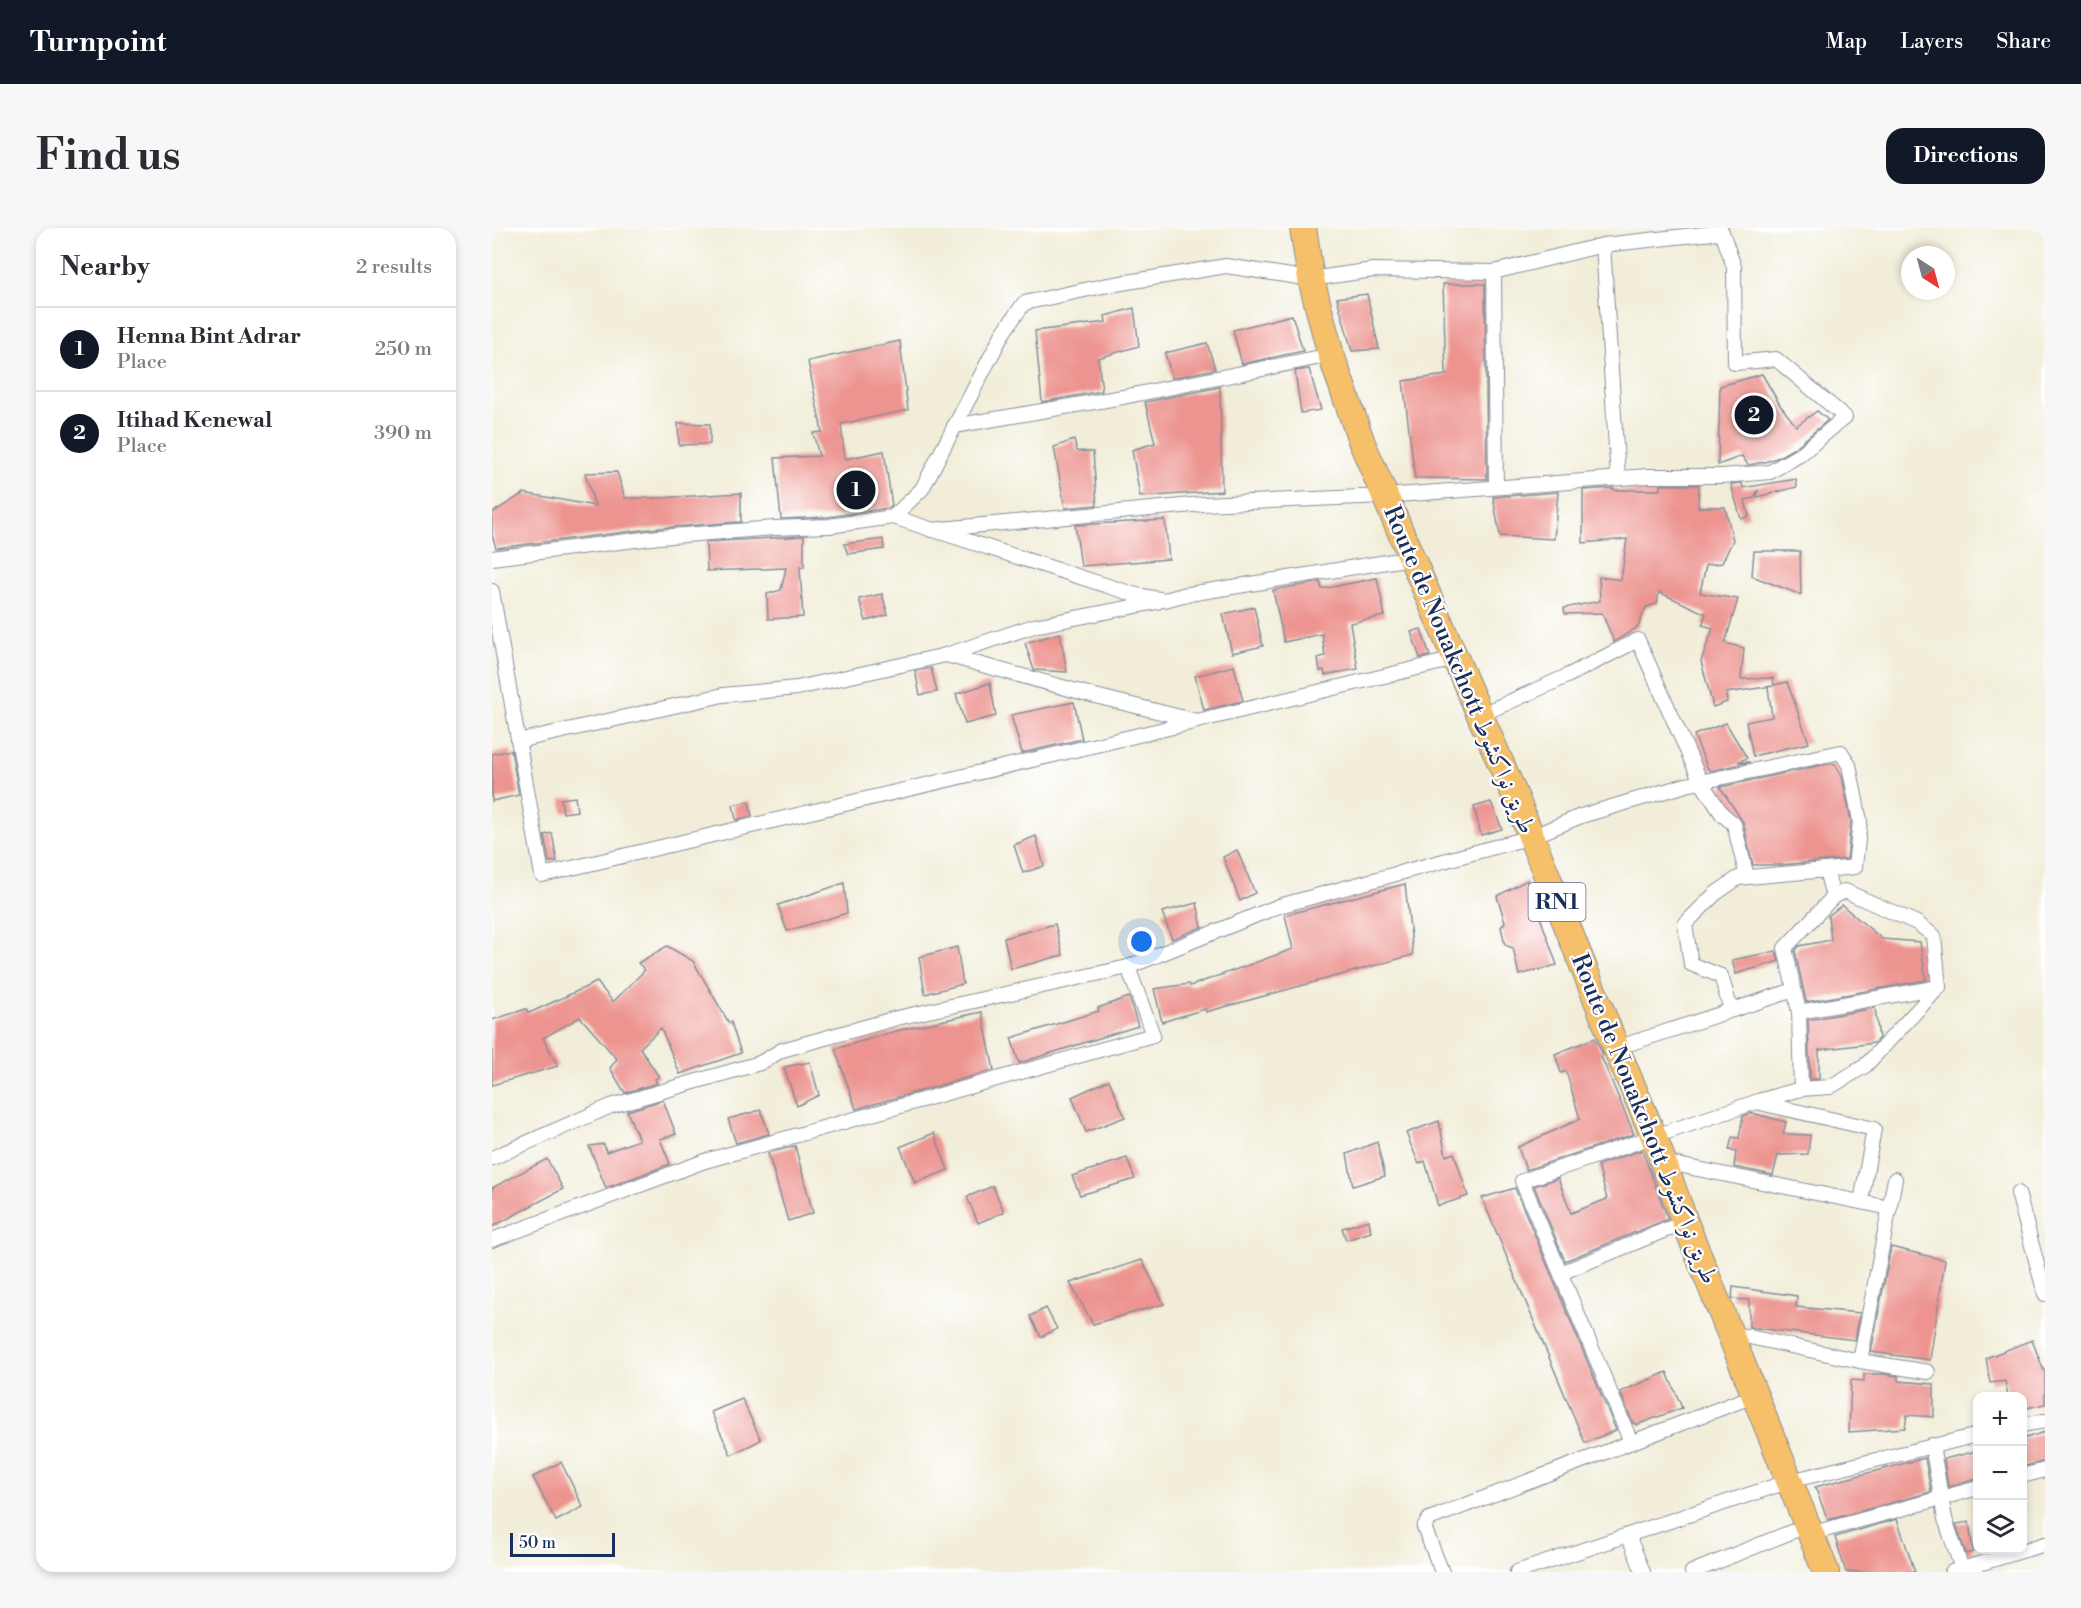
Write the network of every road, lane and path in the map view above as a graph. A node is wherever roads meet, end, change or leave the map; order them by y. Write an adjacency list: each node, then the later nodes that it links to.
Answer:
1 (1303, 228): 4 (highway, Route de Nouakchott طريق نواكشوط / RN1)
2 (1603, 245): 3 (street); 7 (street); 7 (street)
3 (1494, 272): 4 (street); 8 (street)
4 (1311, 279): 5 (highway, Route de Nouakchott طريق نواكشوط / RN1); 6 (street)
5 (1331, 355): 6 (street); 9 (highway, Route de Nouakchott طريق نواكشوط / RN1)
6 (954, 426): 10 (street)
7 (1618, 478): 8 (street)
8 (1496, 487): 9 (street)
9 (1384, 496): 11 (street); 13 (highway, Route de Nouakchott طريق نواكشوط / RN1)
10 (893, 517): 11 (street); 12 (street)
11 (931, 530): 15 (street)
12 (492, 558)
13 (1412, 558): 15 (street); 17 (highway, Route de Nouakchott طريق نواكشوط / RN1)
14 (492, 591): 20 (street)
15 (1165, 600): 16 (street)
16 (946, 655): 19 (street); 20 (street)
17 (1455, 659): 18 (highway, Route de Nouakchott طريق نواكشوط / RN1); 19 (street)
18 (1480, 716): 21 (street); 22 (highway, Route de Nouakchott طريق نواكشوط / RN1)
19 (1197, 722): 20 (street)
20 (518, 741)
21 (1701, 782): 22 (street); 23 (street); 24 (street)
22 (1531, 837): 26 (street); 31 (highway, Route de Nouakchott طريق نواكشوط / RN1)
23 (1826, 870): 24 (street); 25 (street)
24 (1747, 877): 29 (street)
25 (1833, 897): 27 (street); 28 (street)
26 (1128, 967): 35 (street); 42 (street)
27 (1939, 987): 30 (street); 32 (street)
28 (1794, 990): 29 (street); 30 (street)
29 (1731, 1010): 31 (street)
30 (1799, 1012): 32 (street)
31 (1616, 1048): 34 (highway, Route de Nouakchott طريق نواكشوط / RN1)
32 (1801, 1089): 33 (street)
33 (1756, 1102): 34 (street); 39 (street)
34 (1654, 1137): 36 (highway, Route de Nouakchott طريق نواكشوط / RN1); 43 (street)
35 (492, 1158)
36 (1663, 1162): 39 (street); 41 (highway, Route de Nouakchott طريق نواكشوط / RN1)
37 (1895, 1179): 40 (street)
38 (2018, 1193): 44 (street)
39 (1862, 1202): 40 (street)
40 (1890, 1208): 46 (street)
41 (1685, 1222): 43 (street); 45 (highway, Route de Nouakchott طريق نواكشوط / RN1)
42 (492, 1240)
43 (1562, 1273): 52 (street)
44 (2045, 1294)
45 (1731, 1333): 46 (street); 48 (highway, Route de Nouakchott طريق نواكشوط / RN1)
46 (1860, 1361): 47 (street)
47 (1928, 1372)
48 (1756, 1395): 52 (street); 56 (highway, Route de Nouakchott طريق نواكشوط / RN1)
49 (2045, 1420): 50 (street)
50 (2027, 1424)
51 (1973, 1436): 53 (street)
52 (1632, 1442): 63 (street)
53 (1932, 1445): 56 (street); 58 (street)
54 (2045, 1470): 55 (street)
55 (2027, 1475)
56 (1790, 1481): 59 (highway, Route de Nouakchott طريق نواكشوط / RN1); 60 (street)
57 (1973, 1489): 58 (street)
58 (1942, 1498): 59 (street); 62 (street)
59 (1808, 1530): 66 (street); 67 (highway, Route de Nouakchott طريق نواكشوط / RN1)
60 (1628, 1535): 64 (street); 65 (street)
61 (2045, 1544): 62 (street)
62 (1959, 1571)
63 (1442, 1572)
64 (1517, 1572)
65 (1642, 1572)
66 (1692, 1572)
67 (1826, 1572)

